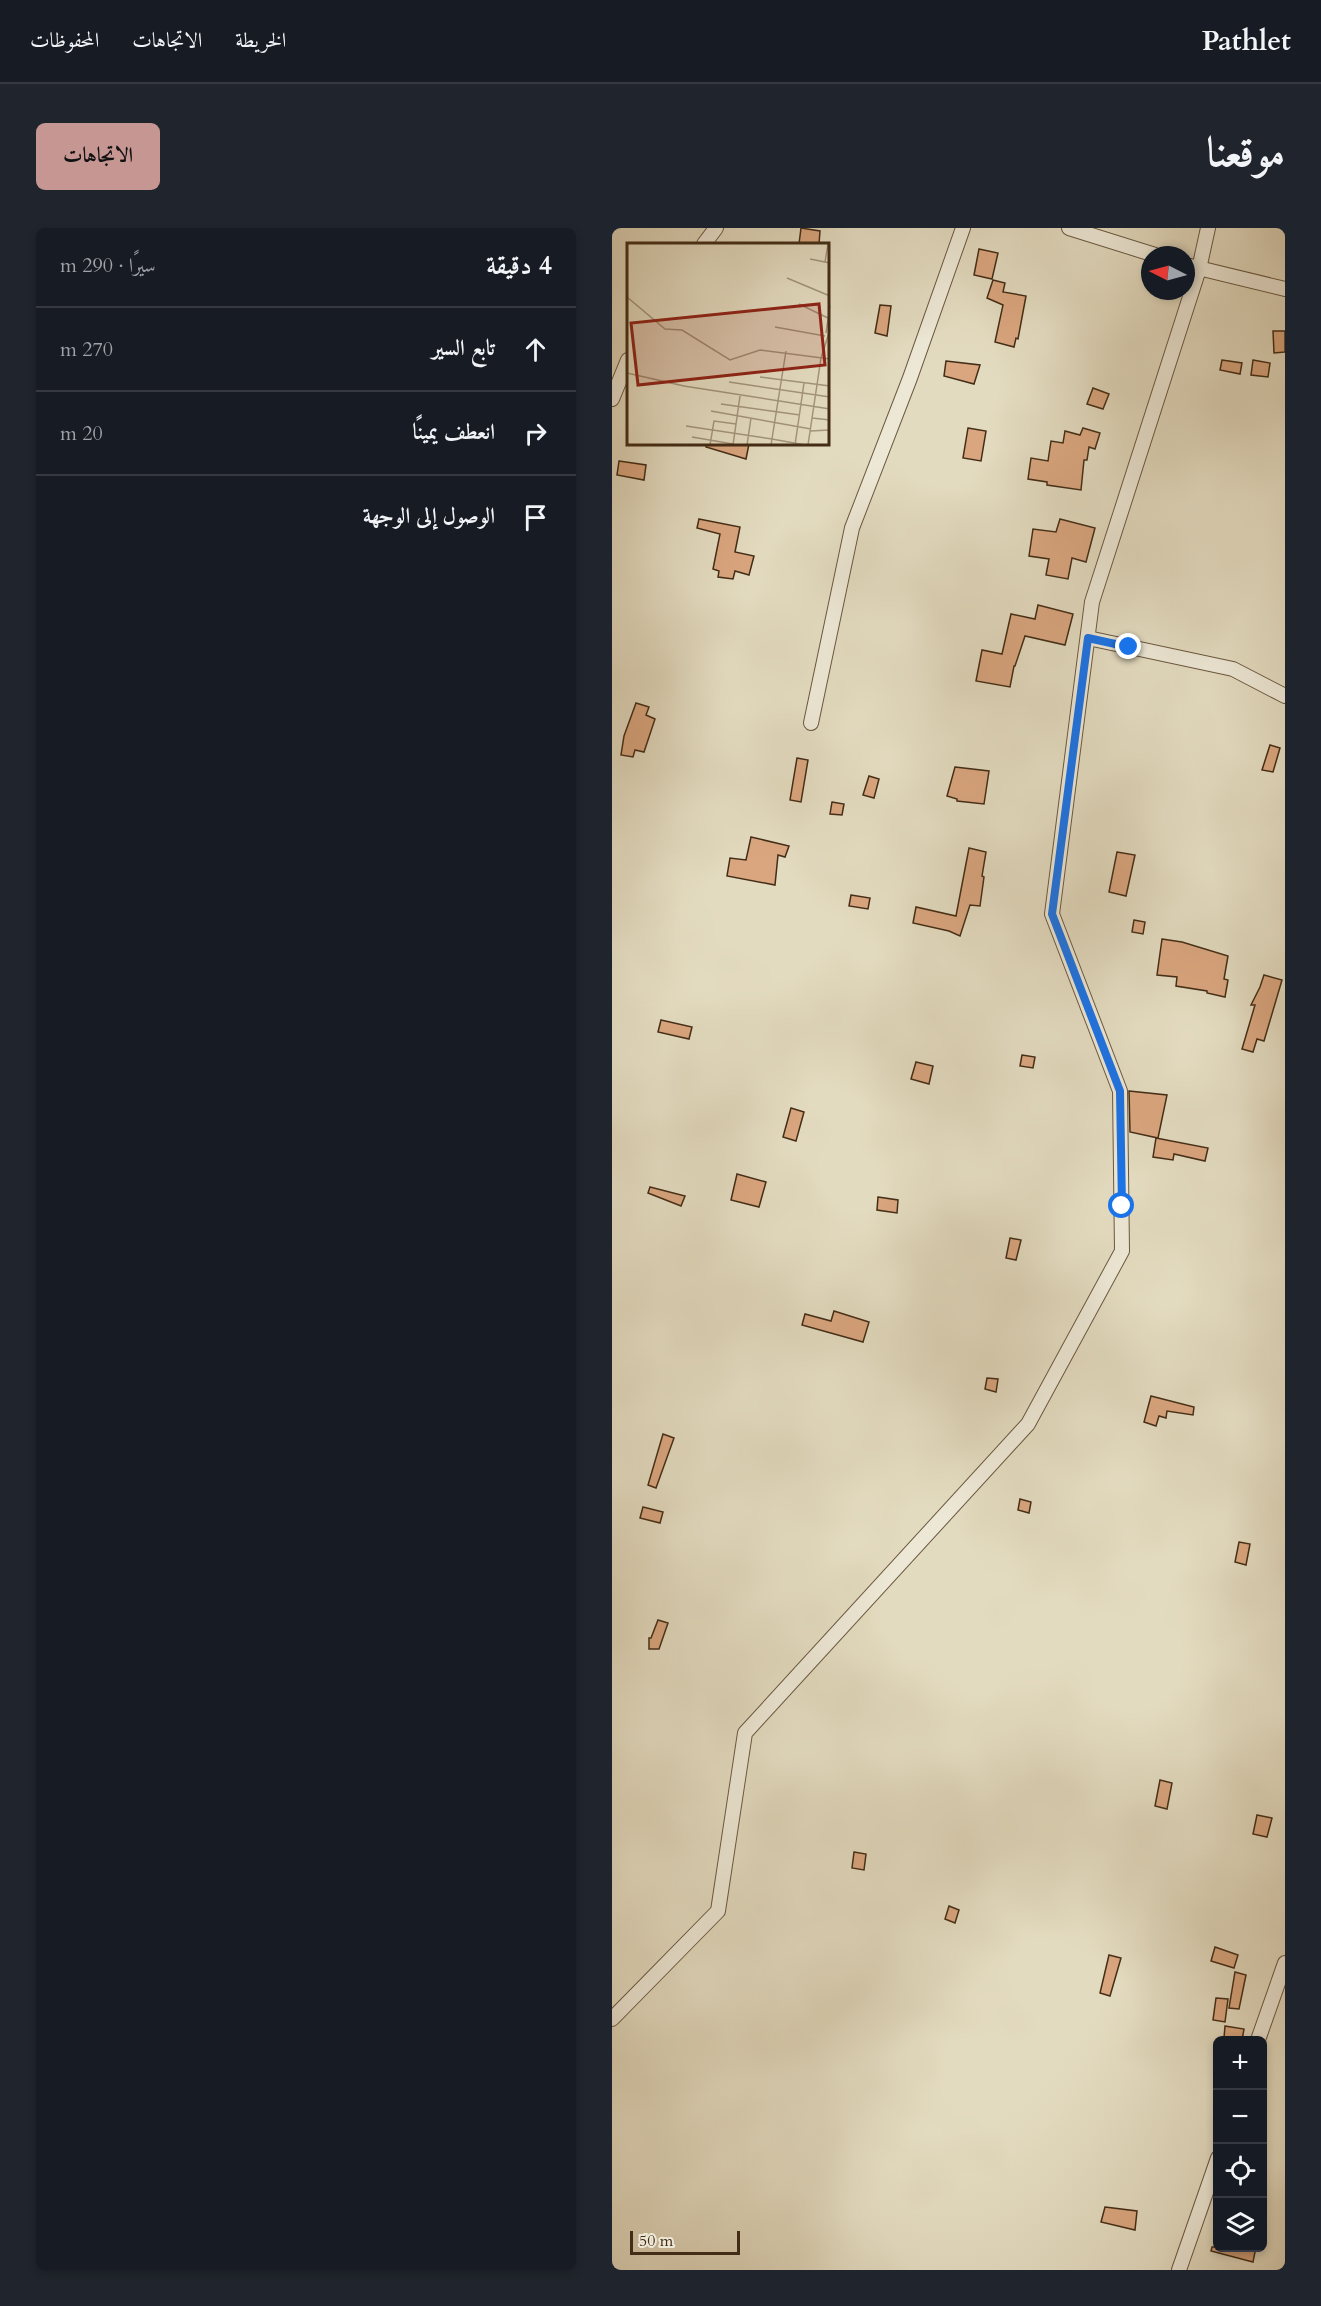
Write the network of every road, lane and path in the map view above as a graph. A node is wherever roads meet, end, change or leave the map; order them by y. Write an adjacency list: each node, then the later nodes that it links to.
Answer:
1 (716, 228): 5 (street)
2 (963, 228): 15 (street)
3 (1070, 228): 6 (street)
4 (1208, 228): 7 (street)
5 (705, 243)
6 (1141, 251)
7 (1195, 262)
8 (1195, 267): 9 (street)
9 (1285, 289)
10 (1183, 300): 13 (street)
11 (627, 362): 12 (street)
12 (612, 399)
13 (1088, 638): 14 (street); 17 (street)
14 (1285, 696)
15 (811, 723)
16 (1285, 1964): 18 (street)
17 (612, 2019)
18 (1259, 2036)
19 (1213, 2172): 20 (street)
20 (1179, 2270)

